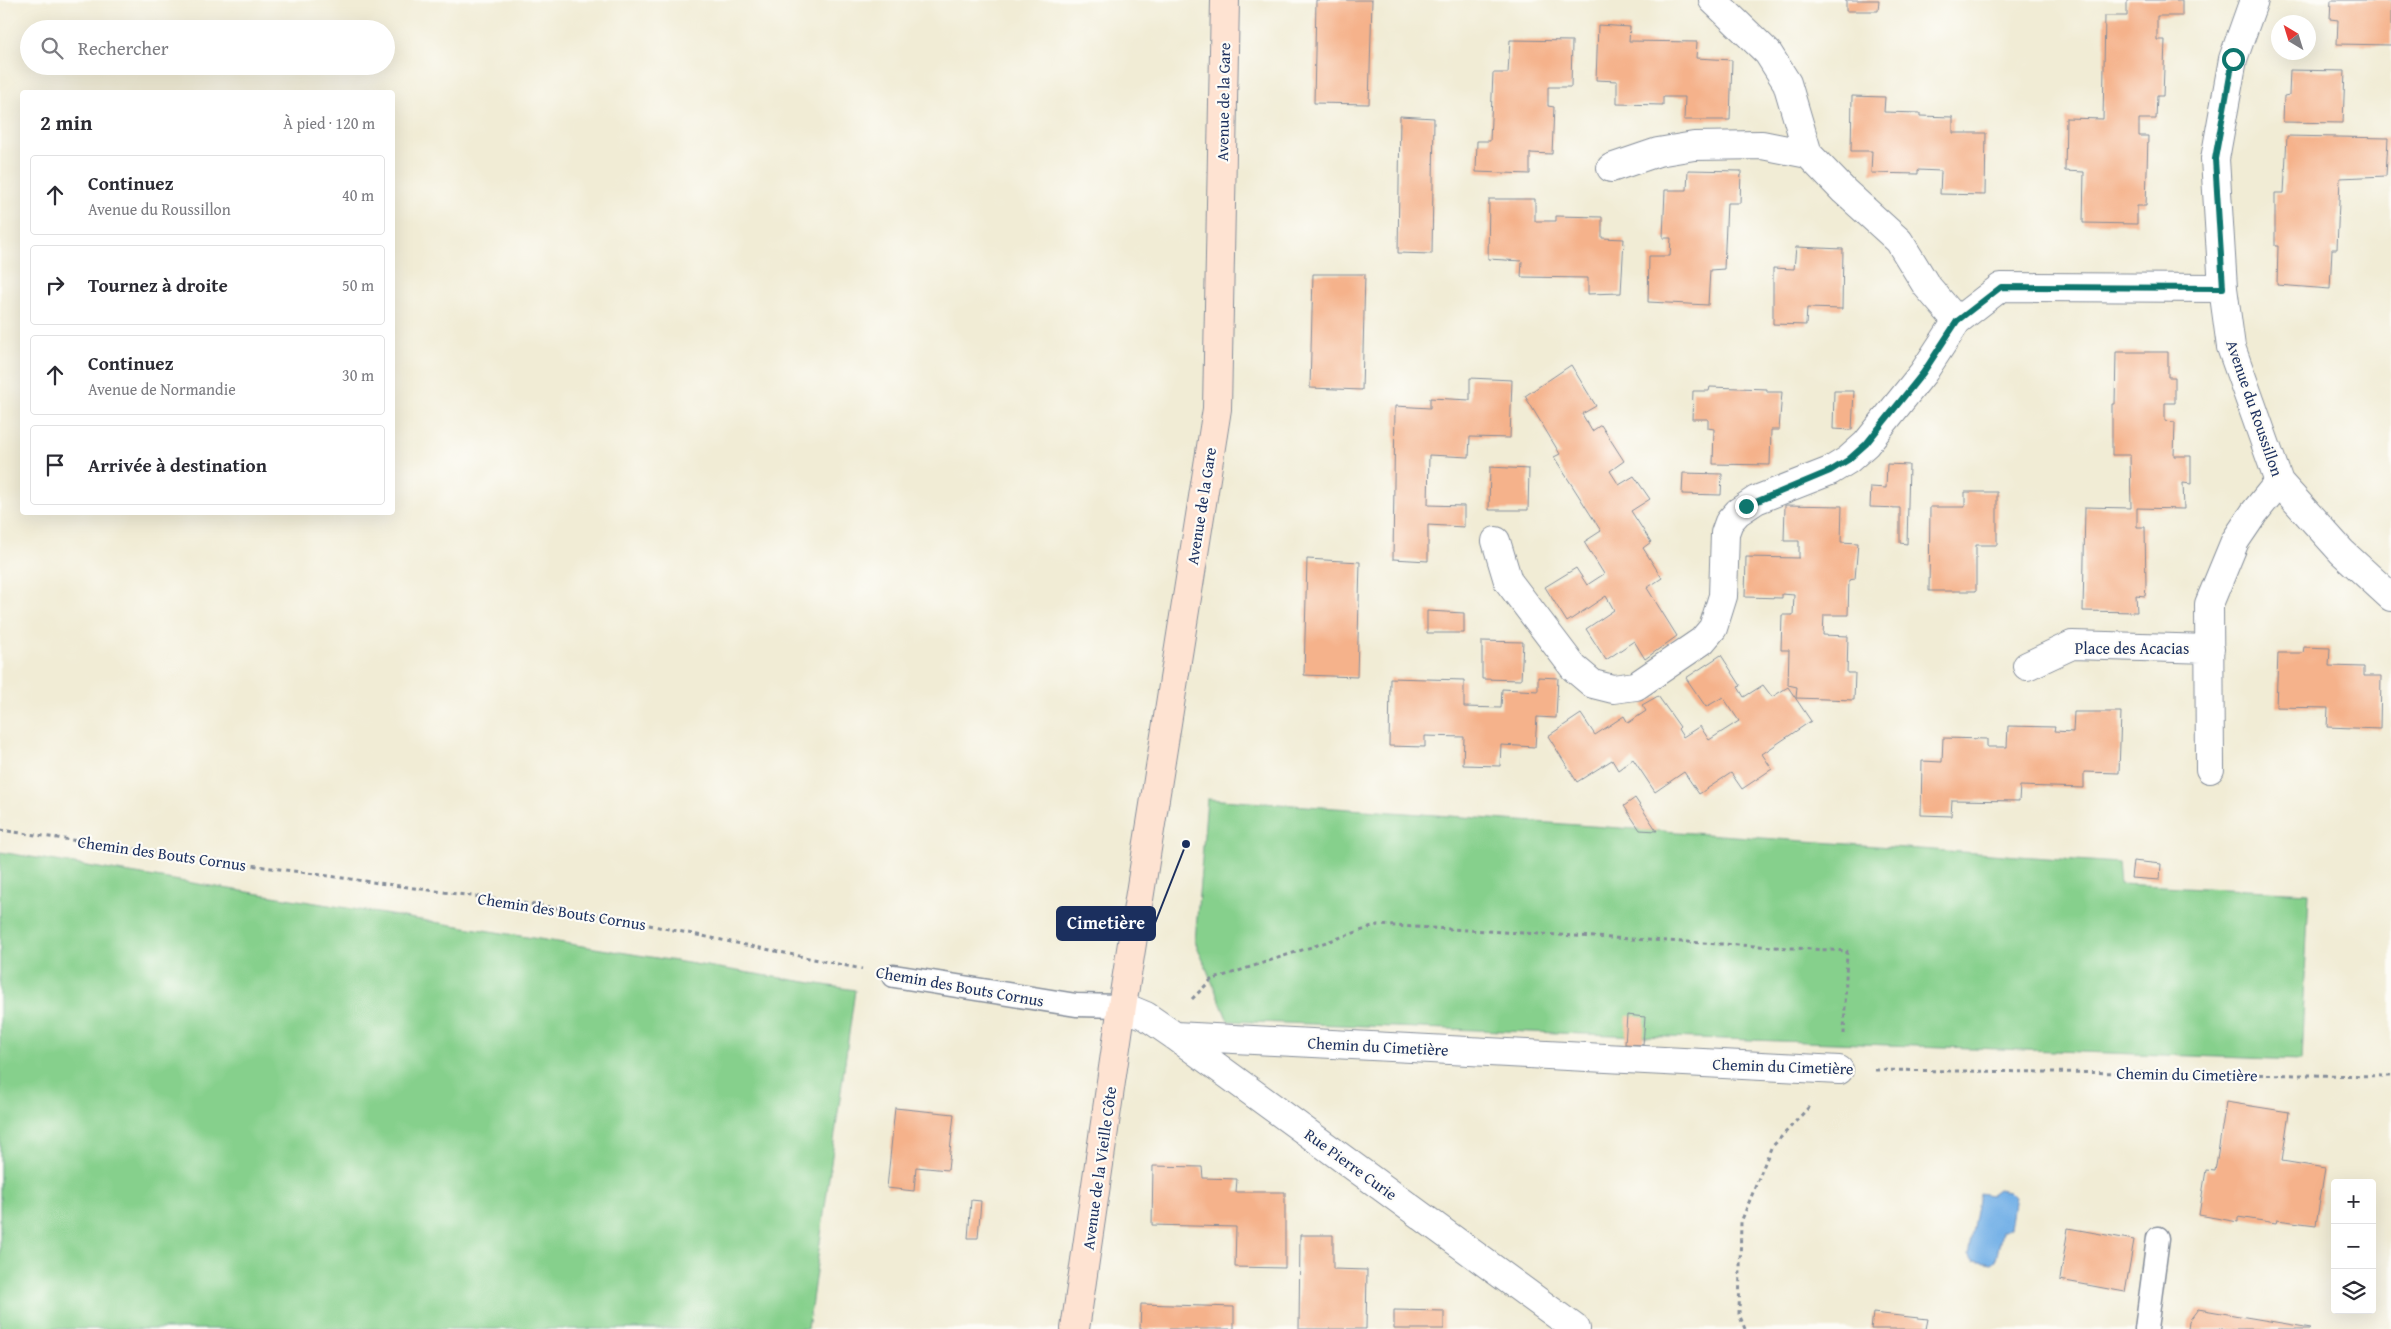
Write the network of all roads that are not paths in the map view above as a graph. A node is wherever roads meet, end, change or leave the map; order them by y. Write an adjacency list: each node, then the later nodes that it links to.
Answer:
1 (1225, 0): 15 (street, Avenue de la Gare)
2 (1713, 0): 4 (street)
3 (2254, 0): 6 (street, Avenue du Roussillon)
4 (1808, 154): 5 (street); 7 (street)
5 (1611, 168)
6 (2223, 288): 7 (street); 8 (street, Avenue du Roussillon)
7 (1957, 321): 9 (street)
8 (2280, 482): 10 (street, Avenue du Roussillon); 11 (street)
9 (1496, 541)
10 (2391, 596)
11 (2210, 649): 12 (street, Place des Acacias); 13 (street)
12 (2027, 666)
13 (2210, 768)
14 (894, 976): 15 (lane, Chemin des Bouts Cornus)
15 (1122, 1006): 16 (street, Rue Pierre Curie); 19 (street, Avenue de la Vieille Côte)
16 (1169, 1032): 17 (street, Chemin du Cimetière); 20 (street, Rue Pierre Curie)
17 (1841, 1070)
18 (2158, 1238): 21 (lane)
19 (1074, 1329)
20 (1576, 1329)
21 (2146, 1329)

